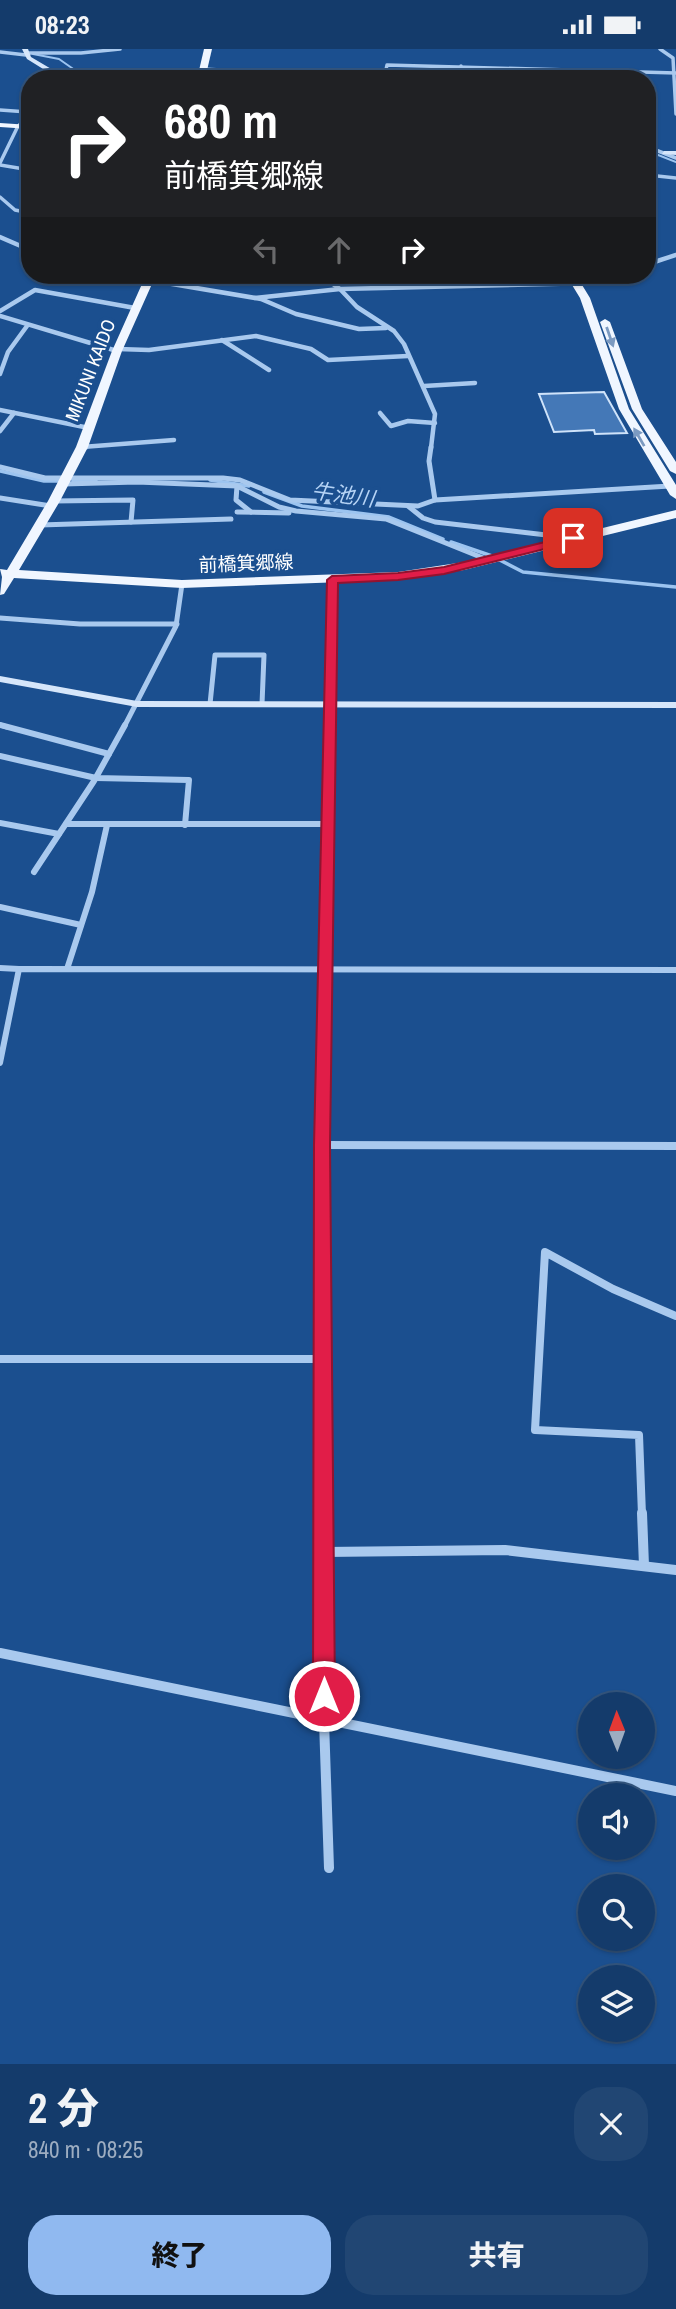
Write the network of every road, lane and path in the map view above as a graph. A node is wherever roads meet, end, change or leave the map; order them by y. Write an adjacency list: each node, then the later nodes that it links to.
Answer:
1 (120, 49): 4 (street)
2 (208, 49): 8 (main road)
3 (660, 49): 15 (street)
4 (82, 51): 6 (street)
5 (0, 52): 6 (street)
6 (25, 52): 9 (street)
7 (461, 66): 11 (street); 12 (street); 13 (street)
8 (203, 69): 10 (street)
9 (50, 70)
10 (220, 70)
11 (386, 70)
12 (461, 70)
13 (583, 70)
14 (656, 72): 15 (street)
15 (675, 73): 18 (street)
16 (0, 110): 17 (street)
17 (21, 111)
18 (676, 114)
19 (21, 122): 21 (street)
20 (0, 125): 21 (main road)
21 (18, 126): 22 (main road); 28 (street)
22 (21, 126)
23 (656, 150): 24 (street)
24 (664, 153): 25 (street); 26 (street); 27 (street)
25 (676, 153)
26 (656, 154)
27 (676, 158)
28 (0, 164): 29 (street)
29 (21, 168)
30 (656, 176): 31 (street)
31 (676, 178)
32 (0, 197): 33 (street)
33 (21, 211)
34 (0, 237): 35 (street)
35 (21, 246)
36 (676, 255): 37 (street)
37 (656, 261)
38 (147, 284): 46 (main road, MIKUNI KAIDO)
39 (186, 284): 45 (street)
40 (334, 284): 44 (street)
41 (460, 284): 44 (street)
42 (582, 284): 68 (main road, one-way to 68)
43 (582, 284): 71 (main road, one-way to 43)
44 (341, 289): 45 (street); 49 (street)
45 (255, 298): 49 (street)
46 (135, 308): 47 (street); 52 (main road, MIKUNI KAIDO)
47 (0, 313): 48 (street)
48 (27, 326): 52 (street); 53 (street)
49 (386, 328): 54 (street)
50 (222, 340): 52 (street); 54 (street); 55 (street)
51 (0, 347): 53 (street)
52 (118, 350): 63 (main road, MIKUNI KAIDO)
53 (9, 351): 56 (street)
54 (408, 356): 58 (street)
55 (269, 370)
56 (0, 374)
57 (475, 383): 58 (street)
58 (424, 386): 62 (street)
59 (0, 410): 60 (street)
60 (14, 413): 63 (street); 64 (street)
61 (380, 414): 62 (street)
62 (435, 423): 73 (street)
63 (89, 428): 66 (main road, MIKUNI KAIDO)
64 (0, 431)
65 (174, 440): 66 (street)
66 (82, 447): 69 (main road, MIKUNI KAIDO)
67 (0, 467): 69 (street)
68 (676, 471)
69 (65, 481): 70 (street); 74 (street); 75 (main road, MIKUNI KAIDO)
70 (237, 486): 77 (street); 79 (street)
71 (673, 491): 73 (street)
72 (0, 498): 75 (street)
73 (435, 500): 76 (street)
74 (319, 502): 76 (street); 80 (street)
75 (52, 504): 83 (street); 84 (main road, MIKUNI KAIDO)
76 (407, 506): 85 (street)
77 (296, 511): 79 (street); 80 (street)
78 (237, 512): 79 (street)
79 (252, 512)
80 (317, 512): 86 (street)
81 (676, 514): 85 (main road, 前橋箕郷線)
82 (231, 519): 83 (street)
83 (131, 522): 84 (street)
84 (40, 525): 87 (main road, MIKUNI KAIDO)
85 (573, 538): 86 (main road, 前橋箕郷線)
86 (495, 558): 88 (main road, 前橋箕郷線)
87 (5, 574): 89 (main road, 前橋箕郷線); 90 (main road, MIKUNI KAIDO)
88 (332, 580): 89 (main road, 前橋箕郷線); 97 (street)
89 (182, 584): 92 (street)
90 (0, 591)
91 (0, 618): 92 (street)
92 (177, 624): 94 (street)
93 (0, 678): 94 (street)
94 (137, 703): 95 (street); 100 (street)
95 (210, 704): 96 (street); 96 (street)
96 (262, 704): 97 (street)
97 (331, 704): 98 (street); 105 (street)
98 (676, 705)
99 (0, 725): 100 (street)
100 (109, 754): 102 (street)
101 (0, 756): 102 (street)
102 (96, 778): 104 (street); 107 (street)
103 (0, 823): 108 (street)
104 (66, 824): 106 (street); 108 (street)
105 (330, 824): 107 (street); 115 (street)
106 (107, 825): 107 (street); 111 (street)
107 (185, 825)
108 (59, 834): 109 (street)
109 (34, 872)
110 (0, 907): 111 (street)
111 (81, 925): 114 (street)
112 (0, 968): 113 (street)
113 (19, 969): 114 (street); 117 (street)
114 (67, 969): 115 (street)
115 (326, 969): 116 (street); 118 (street)
116 (676, 970)
117 (0, 1063)
118 (322, 1145): 119 (street); 122 (street)
119 (676, 1146)
120 (676, 1316): 124 (street)
121 (0, 1359): 122 (street)
122 (322, 1359): 123 (street)
123 (324, 1552): 124 (street); 127 (street)
124 (644, 1566): 125 (street)
125 (676, 1570)
126 (0, 1653): 127 (street)
127 (324, 1721): 128 (street); 129 (street)
128 (676, 1791)
129 (328, 1868)

